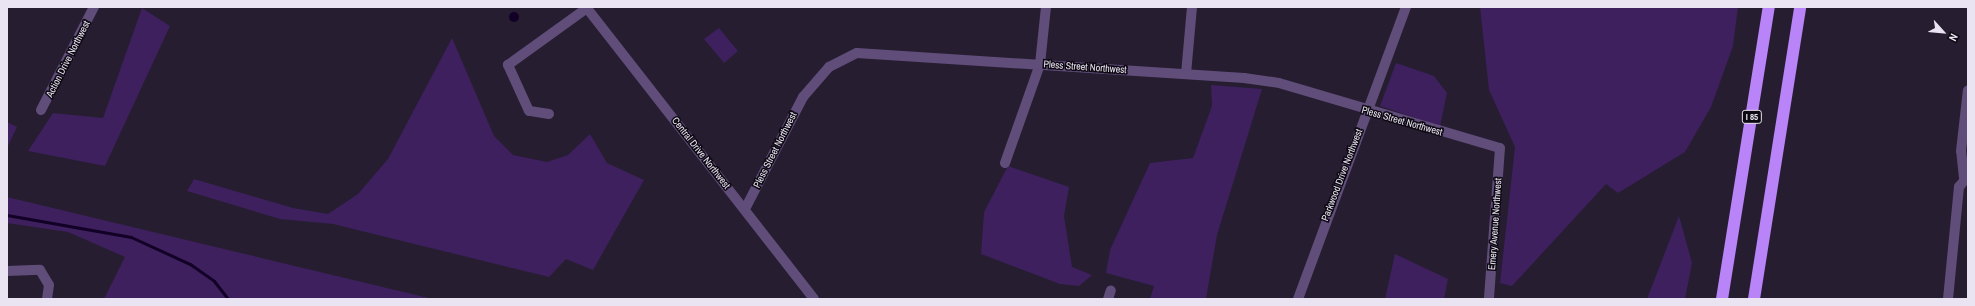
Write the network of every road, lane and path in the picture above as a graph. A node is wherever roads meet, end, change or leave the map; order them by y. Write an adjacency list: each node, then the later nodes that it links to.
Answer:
1 (94, 7): 11 (street, Action Drive Northwest)
2 (1046, 7): 8 (street)
3 (1192, 7): 9 (street)
4 (1406, 7): 12 (street, Parkwood Drive Northwest)
5 (1769, 7): 23 (highway, I 85)
6 (1800, 7): 24 (highway)
7 (586, 8): 13 (street); 17 (street, Central Drive Northwest)
8 (1040, 64): 9 (street, Pless Street Northwest); 15 (street); 17 (street, Pless Street Northwest)
9 (1186, 74): 12 (street, Pless Street Northwest)
10 (1968, 90): 16 (street)
11 (41, 110)
12 (1366, 112): 14 (street, Pless Street Northwest); 21 (street, Parkwood Drive Northwest)
13 (549, 114)
14 (1500, 148): 22 (street, Emery Avenue Northwest)
15 (1005, 163)
16 (1966, 177): 25 (street)
17 (745, 209): 20 (street, Central Drive Northwest)
18 (7, 271): 19 (street)
19 (47, 299)
20 (814, 299)
21 (1298, 299)
22 (1489, 299)
23 (1722, 299)
24 (1754, 299)
25 (1948, 299)

